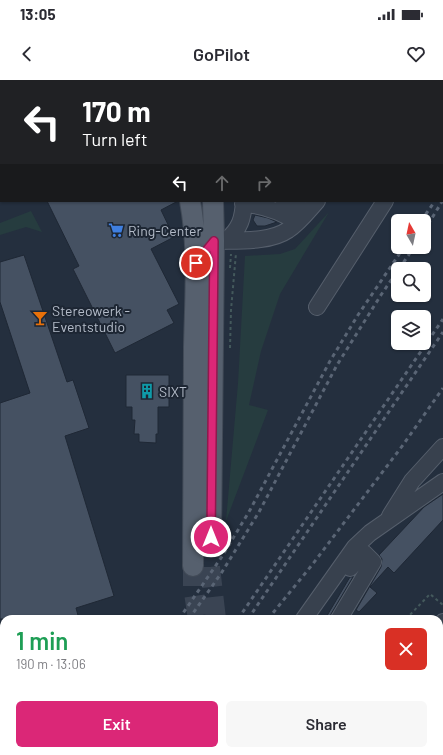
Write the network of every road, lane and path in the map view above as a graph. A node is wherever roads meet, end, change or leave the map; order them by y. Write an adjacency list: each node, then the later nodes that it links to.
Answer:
1 (190, 202): 9 (main road)
2 (195, 202): 8 (lane)
3 (213, 202): 8 (main road)
4 (288, 202): 7 (lane)
5 (384, 202): 10 (lane)
6 (243, 203): 7 (lane); 8 (lane)
7 (311, 207): 8 (lane)
8 (220, 241): 9 (lane); 14 (main road)
9 (196, 263): 15 (main road)
10 (317, 308)
11 (443, 447): 13 (lane)
12 (443, 482): 13 (lane)
13 (386, 522): 16 (lane)
14 (211, 537)
15 (193, 566)
16 (334, 576): 18 (lane); 19 (lane)
17 (443, 605): 20 (path)
18 (307, 615)
19 (341, 615)
20 (410, 615)

